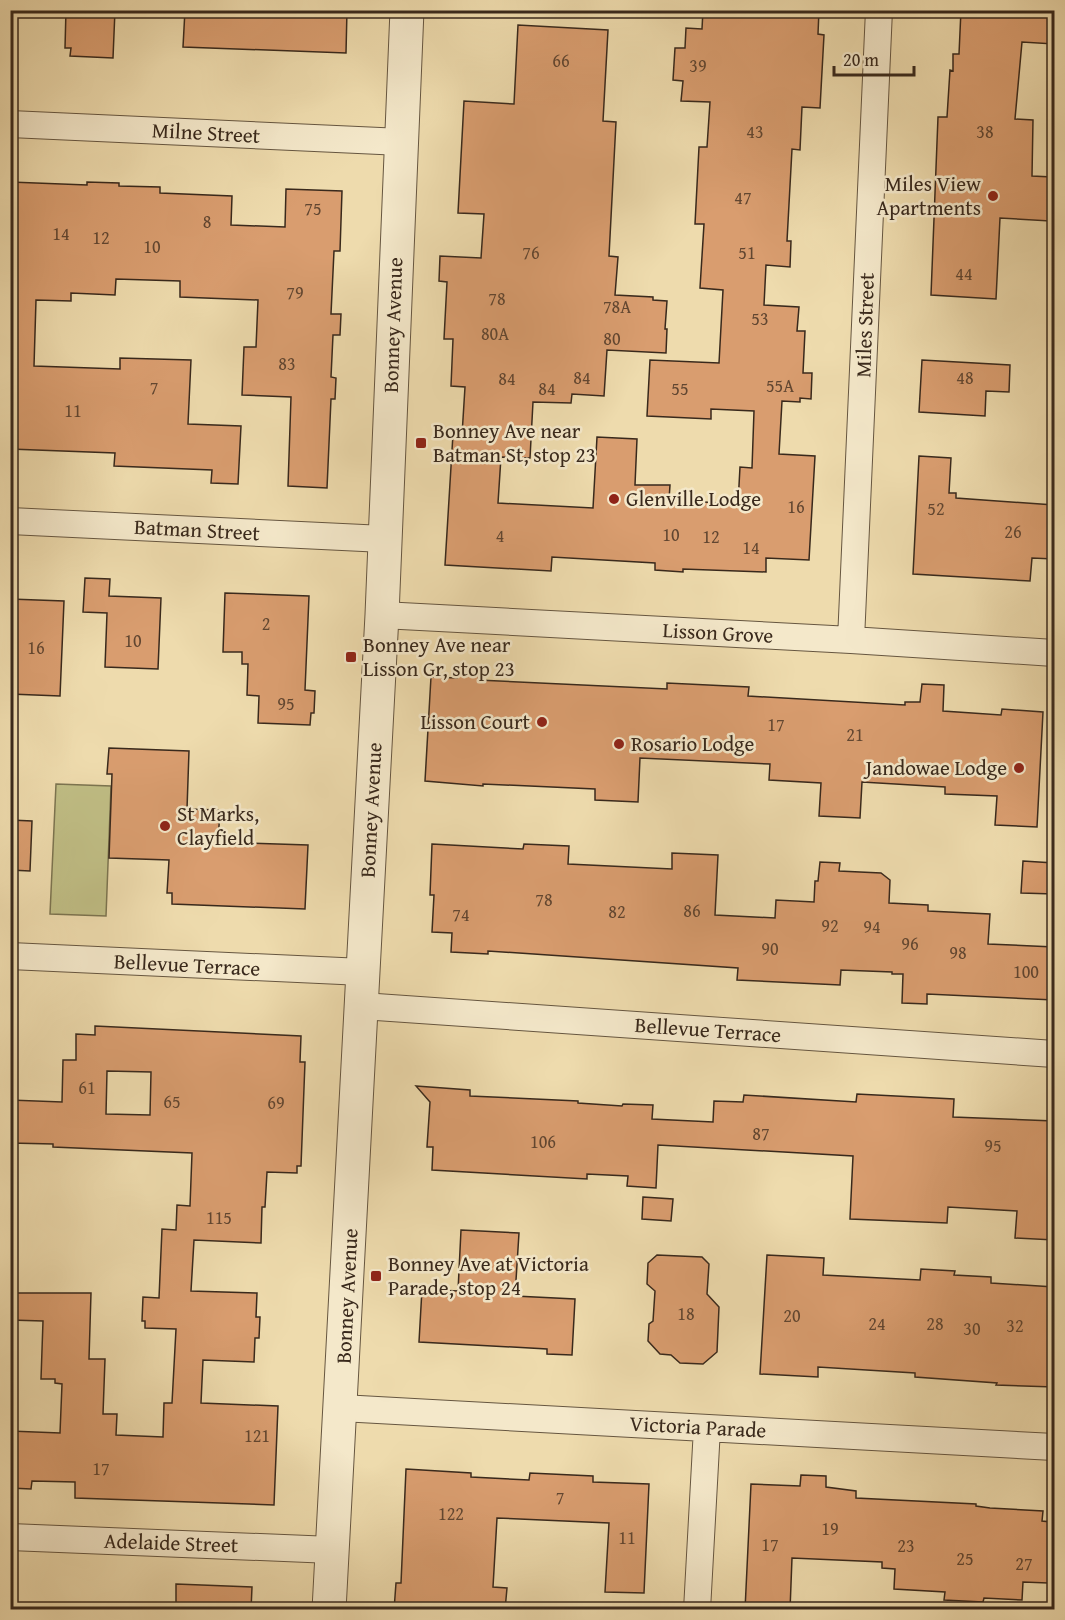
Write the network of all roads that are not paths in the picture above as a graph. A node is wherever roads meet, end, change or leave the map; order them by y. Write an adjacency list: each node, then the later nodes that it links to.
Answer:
1 (407, 10): 4 (street, Bonney Avenue)
2 (879, 10): 8 (street, Miles Street)
3 (10, 124): 4 (street, Milne Street)
4 (402, 142): 6 (street, Bonney Avenue)
5 (10, 521): 6 (street, Batman Street)
6 (384, 539): 7 (street, Bonney Avenue)
7 (382, 615): 8 (street, Lisson Grove); 11 (street, Bonney Avenue)
8 (851, 640): 9 (street, Lisson Grove)
9 (1054, 653)
10 (10, 956): 11 (street, Bellevue Terrace)
11 (363, 972): 12 (street, Bonney Avenue)
12 (362, 1006): 13 (street, Bellevue Terrace); 14 (street, Bonney Avenue)
13 (1054, 1054)
14 (341, 1408): 15 (street, Victoria Parade); 18 (street, Bonney Avenue)
15 (707, 1428): 16 (street, Victoria Parade); 20 (street)
16 (1054, 1447)
17 (10, 1537): 18 (street, Adelaide Street)
18 (332, 1550): 19 (street, Bonney Avenue)
19 (329, 1610)
20 (697, 1610)

